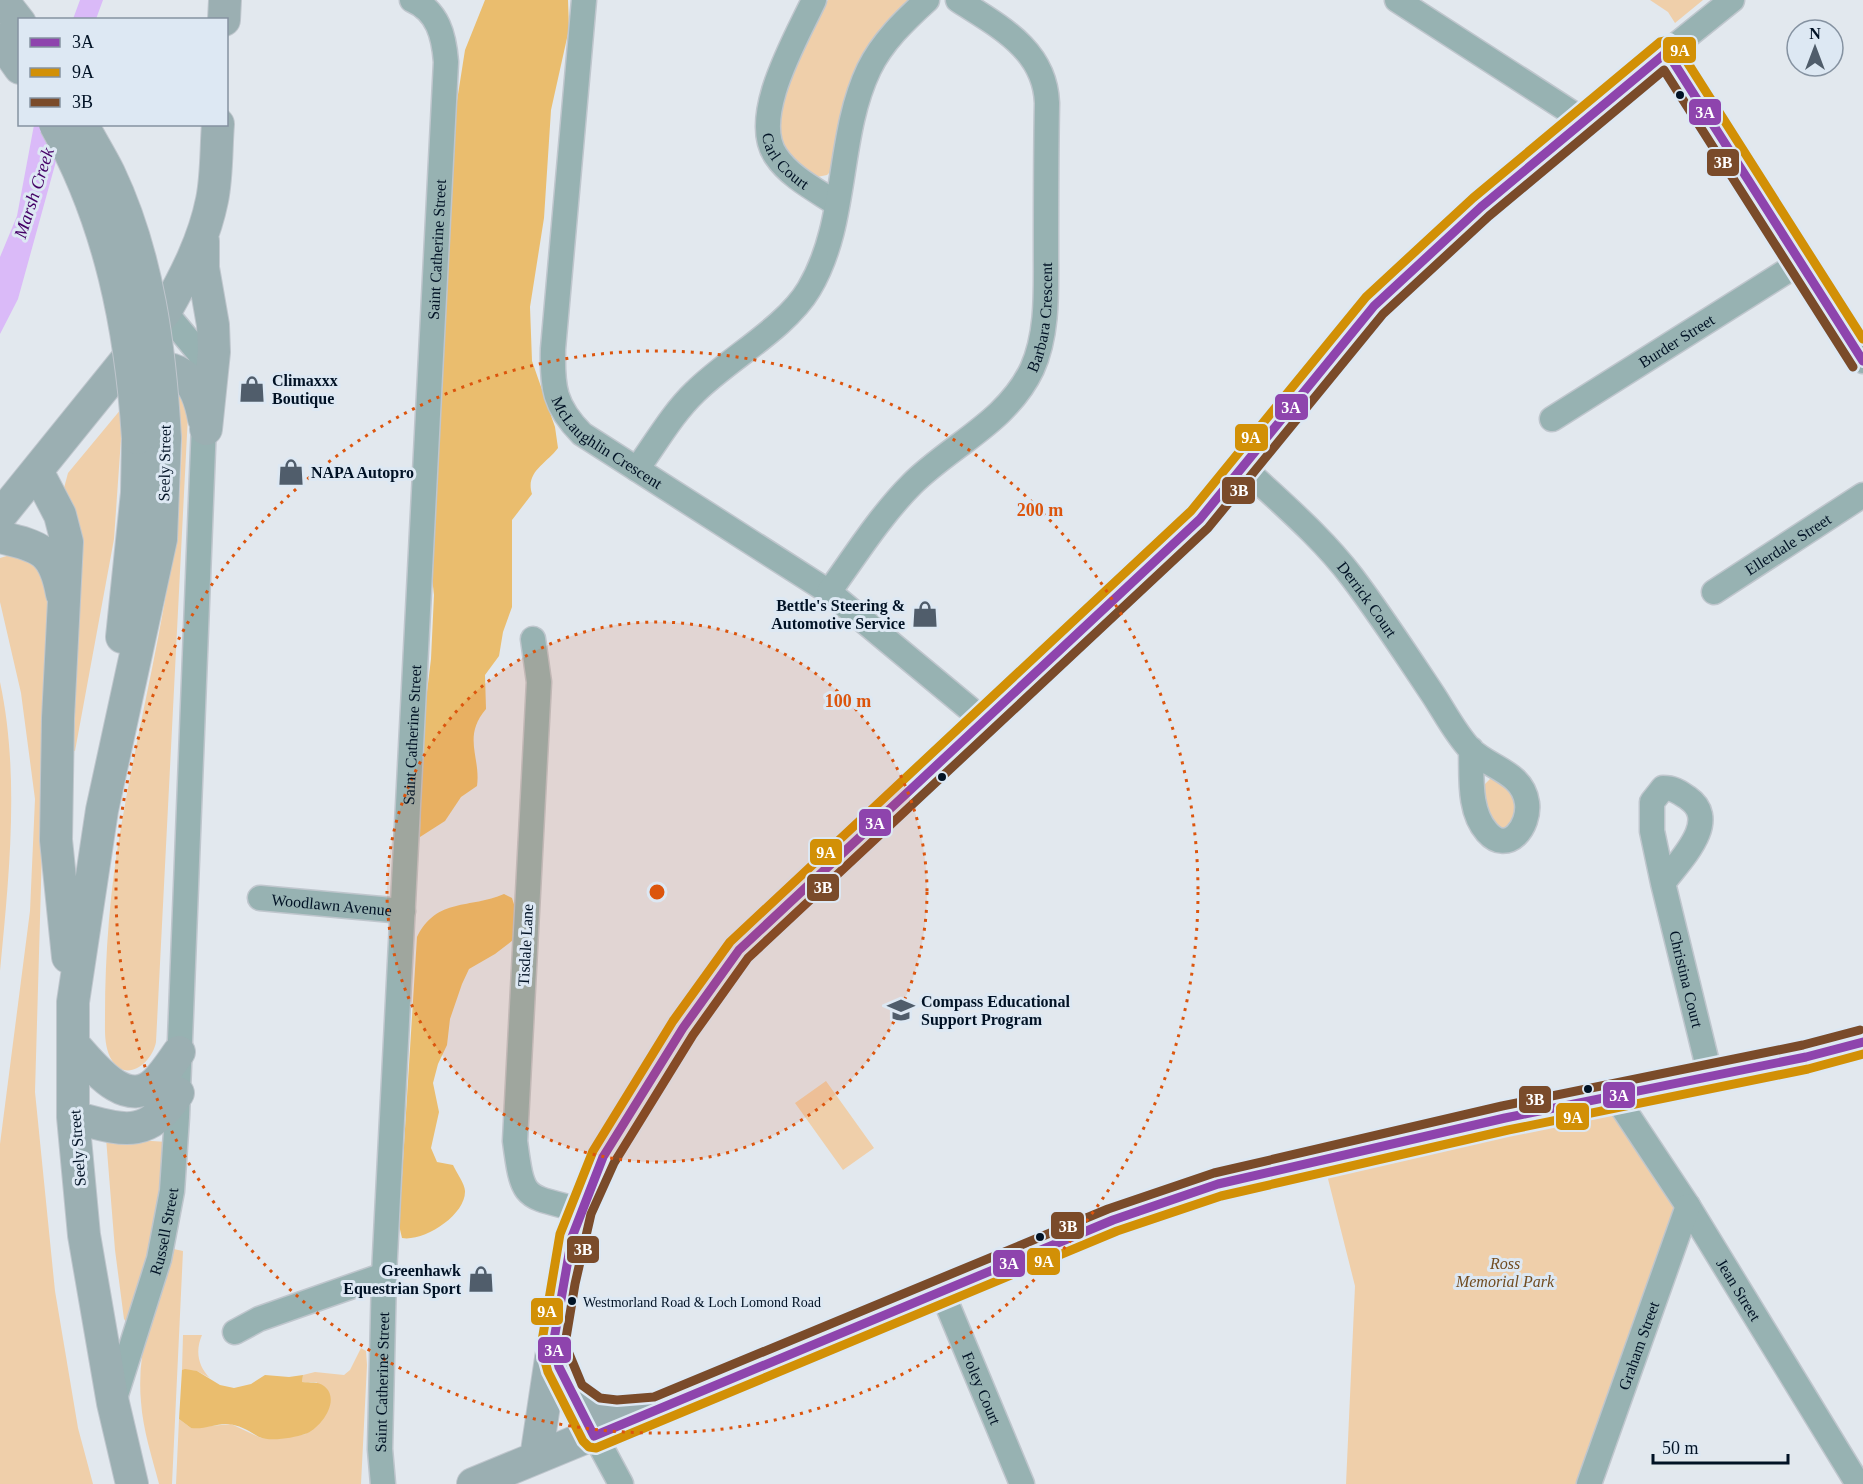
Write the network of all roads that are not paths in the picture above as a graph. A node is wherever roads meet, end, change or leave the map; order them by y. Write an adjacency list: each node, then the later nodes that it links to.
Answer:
1 (2, 0): 9 (main road)
2 (412, 0): 40 (street, Saint Catherine Street)
3 (584, 0): 27 (street, McLaughlin Crescent)
4 (814, 0): 17 (street, Carl Court)
5 (927, 0): 17 (street)
6 (958, 0): 32 (street, Barbara Crescent)
7 (1397, 0): 13 (street)
8 (1732, 0): 11 (street)
9 (18, 20)
10 (0, 40): 12 (main road)
11 (1667, 52): 13 (street); 19 (street)
12 (18, 65)
13 (1583, 120): 26 (street)
14 (56, 126): 25 (main road, Seely Street, bridge)
15 (83, 126): 25 (main road, Seely Street, bridge)
16 (218, 126): 18 (main road)
17 (837, 204): 27 (street)
18 (204, 231): 20 (main road); 24 (main road)
19 (1801, 262): 21 (street); 23 (street, Burder Street)
20 (165, 312): 22 (main road); 24 (street, Russell Street)
21 (1863, 361)
22 (112, 379): 24 (main road); 28 (main road)
23 (1552, 419)
24 (206, 429): 44 (street, Russell Street)
25 (152, 438): 41 (main road, Seely Street)
26 (1243, 467): 36 (street); 37 (street, Derrick Court)
27 (637, 469): 32 (street, McLaughlin Crescent)
28 (37, 471): 30 (main road); 34 (main road)
29 (1863, 495): 33 (street, Ellerdale Street)
30 (0, 516)
31 (0, 537): 34 (main road)
32 (829, 592): 36 (street, McLaughlin Crescent)
33 (1714, 592)
34 (64, 610): 41 (main road)
35 (533, 639): 50 (street, Tisdale Lane)
36 (982, 720): 50 (street)
37 (1471, 749)
38 (1663, 883): 45 (street, Christina Court)
39 (260, 898): 40 (street, Woodlawn Avenue)
40 (403, 911): 51 (street, Saint Catherine Street)
41 (73, 1002): 43 (main road, Seely Street)
42 (1863, 1042): 45 (main road)
43 (73, 1044): 44 (main road); 48 (main road, Seely Street)
44 (179, 1052): 46 (street, Russell Street)
45 (1710, 1075): 47 (main road)
46 (178, 1093): 48 (main road); 56 (street, Russell Street)
47 (1616, 1096): 49 (street, Jean Street); 52 (main road)
48 (73, 1117): 56 (main road, Seely Street)
49 (1688, 1206): 60 (street, Graham Street); 66 (street, Jean Street)
50 (580, 1210): 54 (street)
51 (384, 1275): 53 (street); 62 (street, Saint Catherine Street)
52 (942, 1292): 57 (main road); 65 (street, Foley Court)
53 (235, 1332)
54 (553, 1345): 55 (street); 59 (main road)
55 (572, 1393): 57 (main road); 58 (street)
56 (113, 1403): 61 (main road, Seely Street)
57 (657, 1409): 58 (main road)
58 (594, 1436): 59 (main road); 64 (street)
59 (536, 1458): 63 (main road)
60 (1595, 1479)
61 (132, 1484)
62 (383, 1484)
63 (473, 1484)
64 (621, 1484)
65 (1022, 1484)
66 (1858, 1484)

